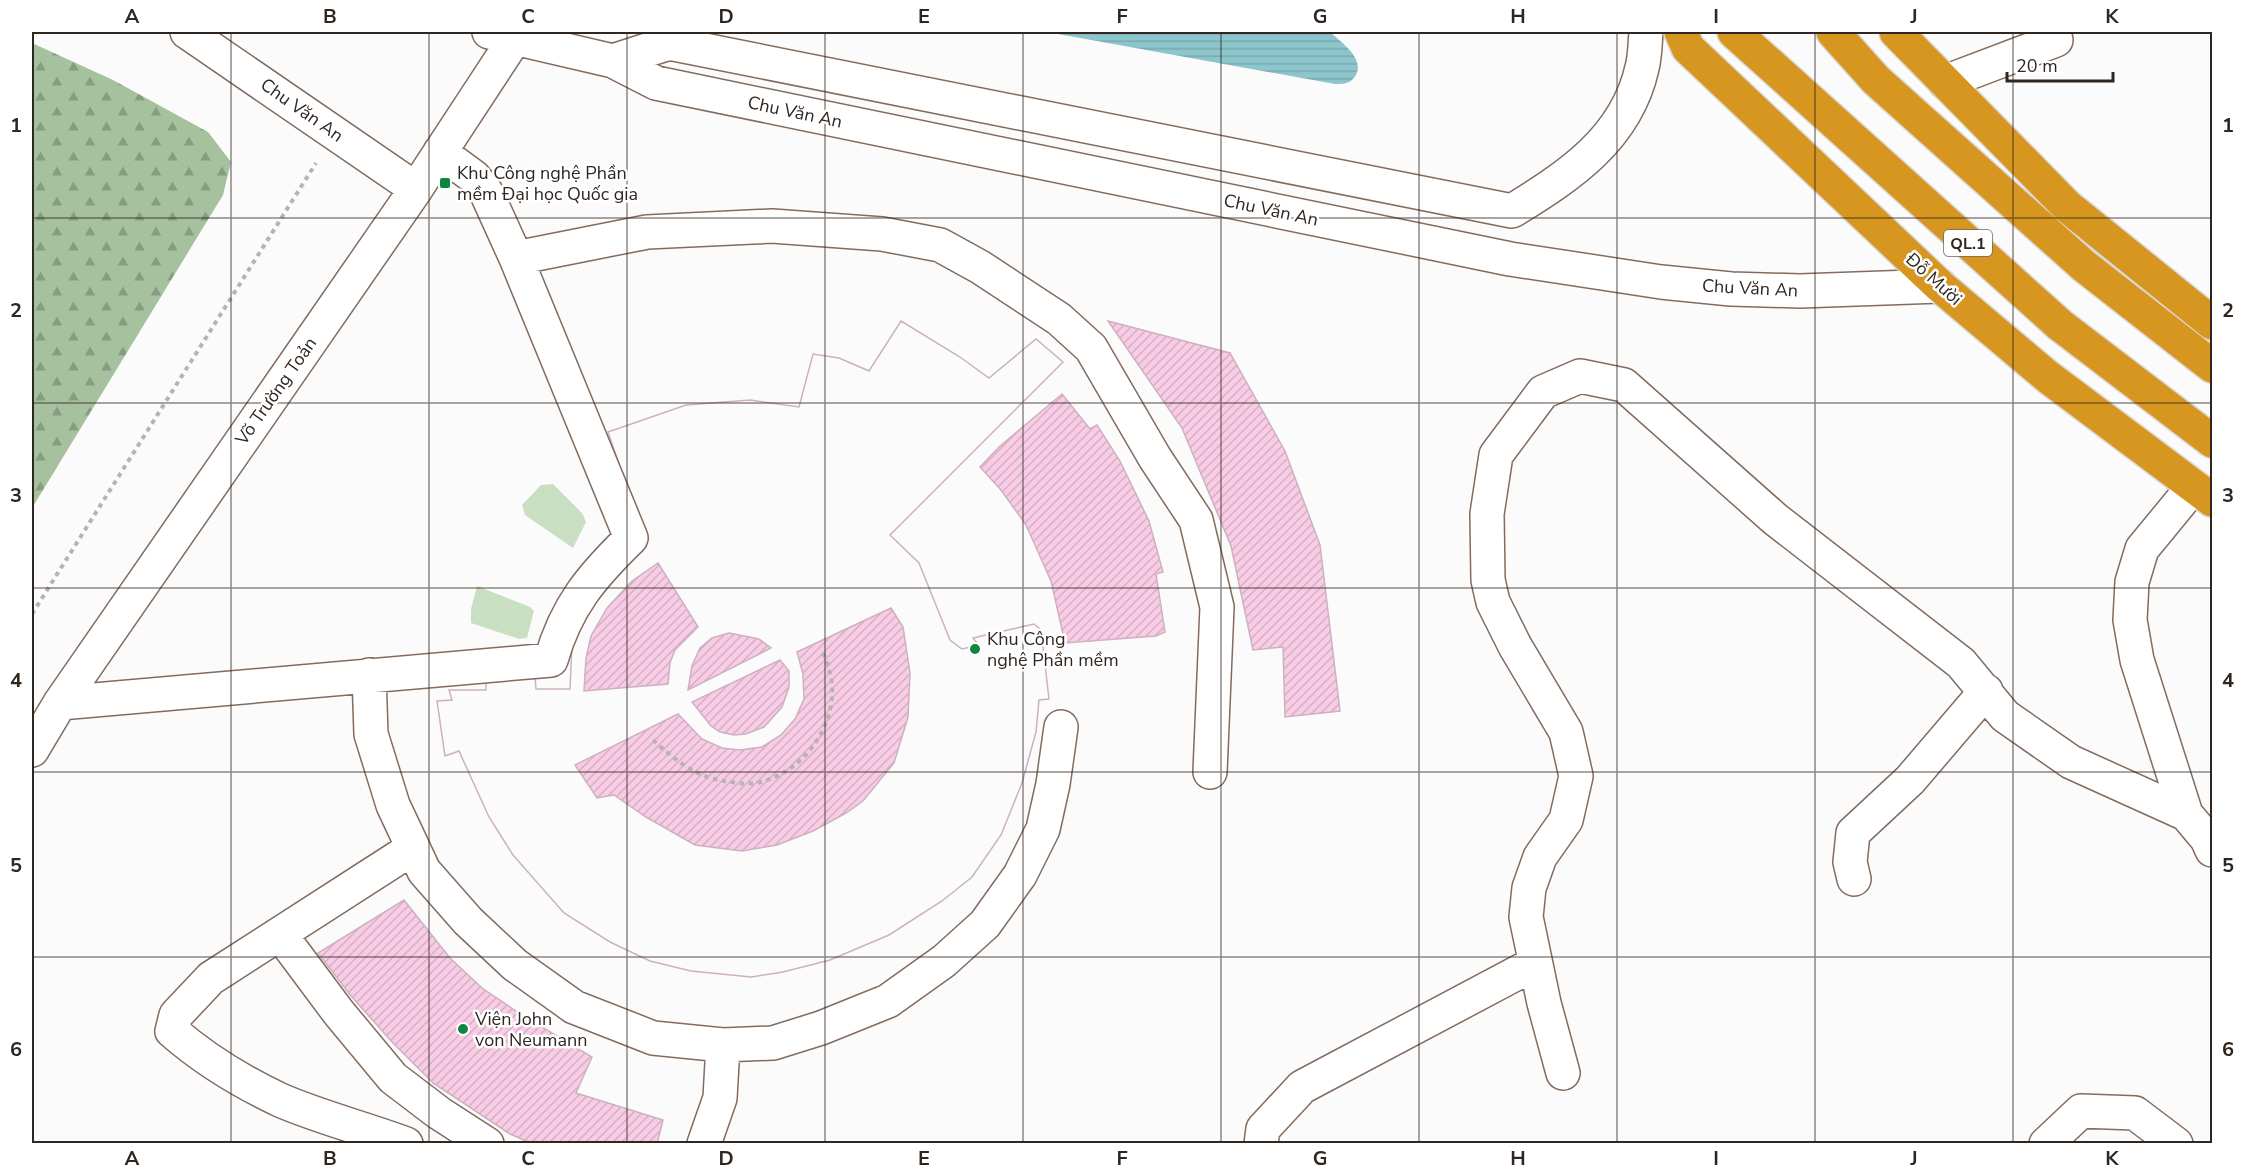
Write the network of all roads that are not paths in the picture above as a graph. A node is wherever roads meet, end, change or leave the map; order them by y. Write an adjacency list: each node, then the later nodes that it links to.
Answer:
1 (187, 32): 12 (street, Chu Văn An)
2 (1646, 32): 13 (street)
3 (1681, 32): 16 (highway, Đỗ Mười / QL.1)
4 (1734, 32): 19 (highway, QL.1)
5 (1833, 32): 18 (highway)
6 (1896, 32): 10 (highway)
7 (508, 33): 9 (street, Chu Văn An); 11 (street, Võ Trường Toản)
8 (2056, 40): 10 (street)
9 (613, 61): 13 (street); 15 (street, Chu Văn An)
10 (1945, 82): 17 (highway)
11 (440, 152): 12 (street, Võ Trường Toản); 14 (street)
12 (416, 189): 23 (street, Võ Trường Toản)
13 (1512, 211): 15 (street)
14 (516, 258): 21 (street); 26 (street)
15 (1510, 259): 16 (street, Chu Văn An)
16 (1940, 286): 20 (highway, Đỗ Mười / QL.1)
17 (2212, 323)
18 (2212, 366)
19 (2212, 441)
20 (2203, 493): 27 (street)
21 (369, 675): 23 (street); 28 (street)
22 (1986, 691): 27 (street); 30 (street); 32 (street)
23 (60, 702): 25 (street, Võ Trường Toản)
24 (1061, 727): 33 (street)
25 (32, 750)
26 (1210, 772)
27 (2186, 814): 29 (street)
28 (413, 848): 31 (street); 33 (street)
29 (2212, 850)
30 (1854, 879)
31 (280, 934): 35 (street); 36 (street)
32 (1534, 963): 34 (street); 40 (street)
33 (723, 1045): 39 (street)
34 (1563, 1073)
35 (439, 1113): 37 (street); 38 (street)
36 (406, 1143)
37 (416, 1143)
38 (487, 1143)
39 (704, 1143)
40 (1261, 1143)
41 (2046, 1143): 42 (street)
42 (2176, 1143)

